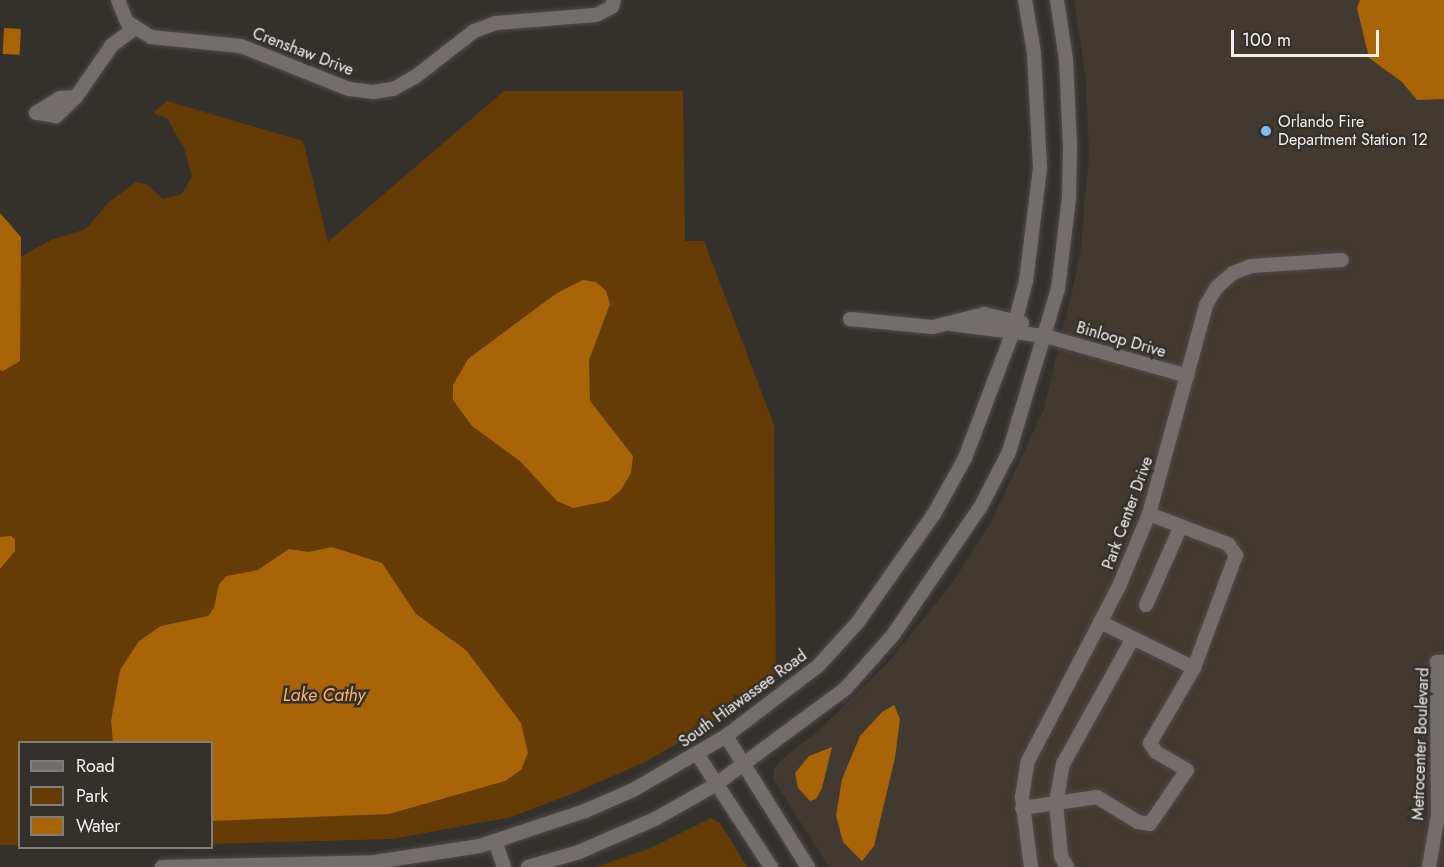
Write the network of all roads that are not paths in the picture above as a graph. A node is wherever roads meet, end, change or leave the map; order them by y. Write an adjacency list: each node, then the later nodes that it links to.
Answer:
1 (118, 0): 5 (street)
2 (614, 0): 5 (street, Crenshaw Drive)
3 (1025, 0): 9 (street, South Hiawassee Road)
4 (1057, 0): 12 (street)
5 (134, 29): 6 (street)
6 (76, 97)
7 (1342, 260): 13 (street, Park Center Drive)
8 (850, 319): 10 (street)
9 (1016, 320): 10 (street); 11 (street, South Hiawassee Road); 12 (street)
10 (951, 324): 11 (street)
11 (1012, 334): 12 (street); 21 (street, South Hiawassee Road)
12 (1045, 336): 13 (street, Binloop Drive); 23 (street)
13 (1188, 376): 14 (street, Park Center Drive)
14 (1149, 514): 15 (street); 17 (street, Park Center Drive)
15 (1181, 526): 16 (street); 20 (street)
16 (1146, 605)
17 (1100, 622): 18 (street); 26 (street, Park Center Drive)
18 (1133, 639): 20 (street); 25 (street)
19 (1444, 662): 35 (street, Metrocenter Boulevard)
20 (1194, 668): 25 (street)
21 (726, 736): 22 (street, South Hiawassee Road); 23 (street)
22 (698, 754): 24 (street); 27 (street, South Hiawassee Road)
23 (743, 765): 24 (street); 32 (street)
24 (715, 785): 30 (street); 31 (street)
25 (1056, 803): 26 (street); 34 (street)
26 (1022, 808): 33 (street, Park Center Drive)
27 (495, 842): 28 (street, South Hiawassee Road); 29 (street)
28 (162, 867)
29 (504, 867)
30 (528, 867)
31 (771, 867)
32 (808, 867)
33 (1031, 867)
34 (1067, 867)
35 (1429, 867)

